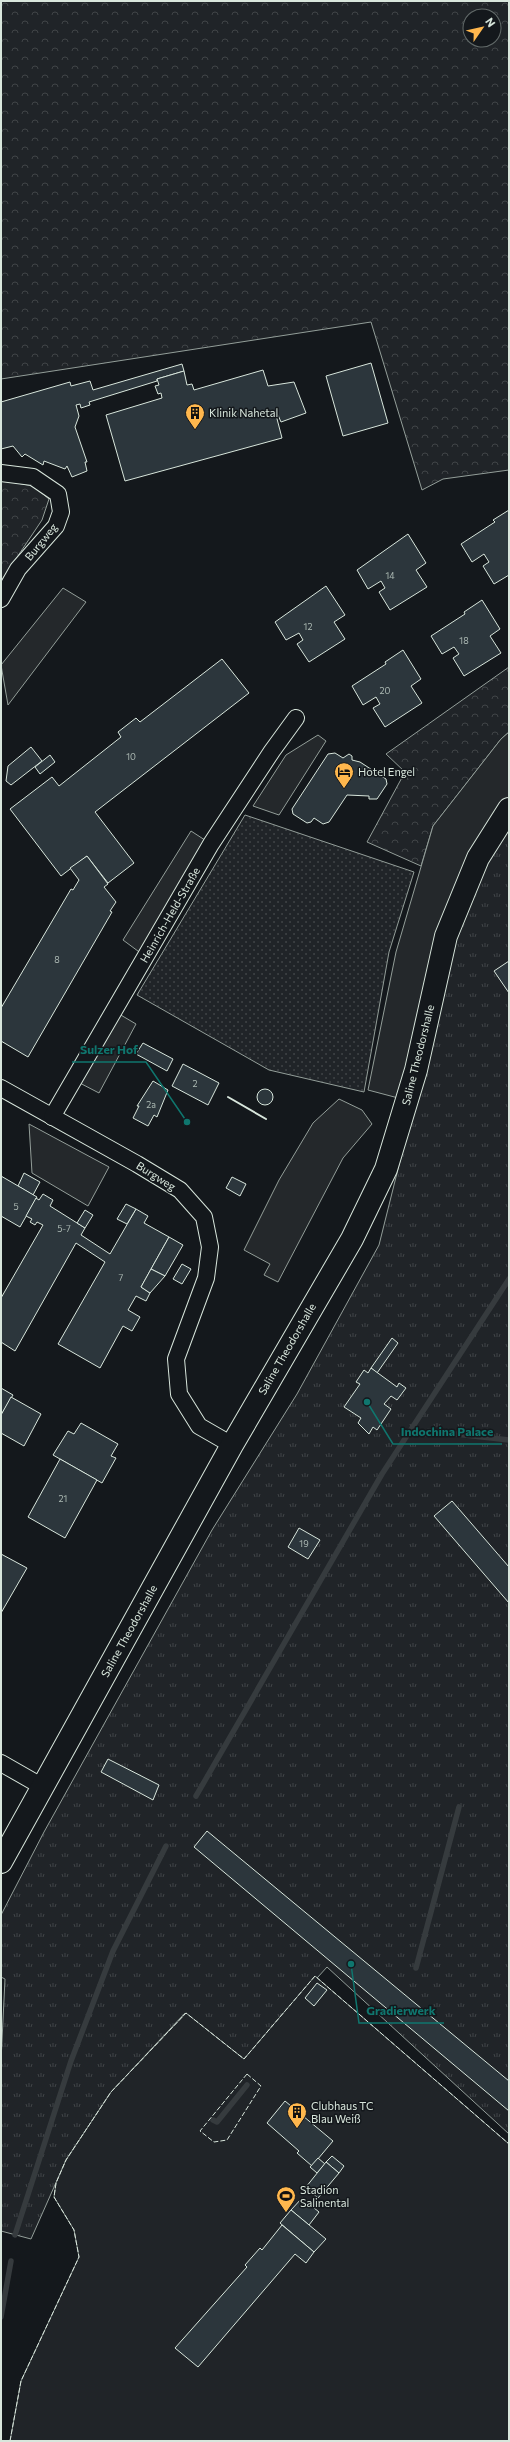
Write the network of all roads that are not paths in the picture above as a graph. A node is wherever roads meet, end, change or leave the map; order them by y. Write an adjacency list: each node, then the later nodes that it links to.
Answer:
1 (1, 473): 2 (street, Burgweg)
2 (1, 599)
3 (296, 718): 6 (street, Heinrich-Held-Straße)
4 (509, 809): 7 (main road, Saline Theodorshalle)
5 (1, 1088): 6 (street, Burgweg)
6 (52, 1117): 7 (street, Burgweg)
7 (232, 1444): 9 (main road, Saline Theodorshalle)
8 (1, 1763): 9 (street)
9 (43, 1787): 10 (main road, Saline Theodorshalle)
10 (1, 1862)

